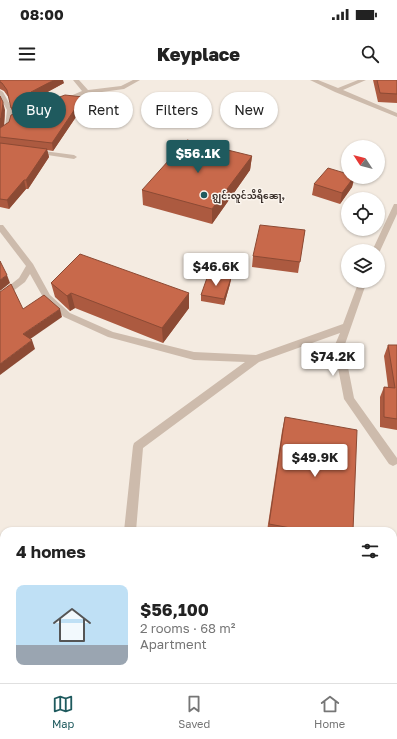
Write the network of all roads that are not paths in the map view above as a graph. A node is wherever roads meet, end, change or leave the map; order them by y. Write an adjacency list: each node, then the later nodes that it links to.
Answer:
1 (76, 80): 7 (street)
2 (137, 80): 7 (street)
3 (313, 80): 5 (street)
4 (363, 80): 5 (street)
5 (337, 91): 8 (street)
6 (0, 92): 10 (street)
7 (86, 92)
8 (397, 115)
9 (12, 120): 10 (street)
10 (9, 121): 11 (street)
11 (0, 135)
12 (29, 151): 13 (street)
13 (74, 157)
14 (396, 208): 16 (street)
15 (0, 227): 17 (street)
16 (379, 244)
17 (30, 266): 19 (street); 21 (street)
18 (360, 288): 20 (street)
19 (0, 298)
20 (345, 327): 21 (street); 22 (street)
21 (256, 359): 23 (street)
22 (393, 461)
23 (130, 527)

